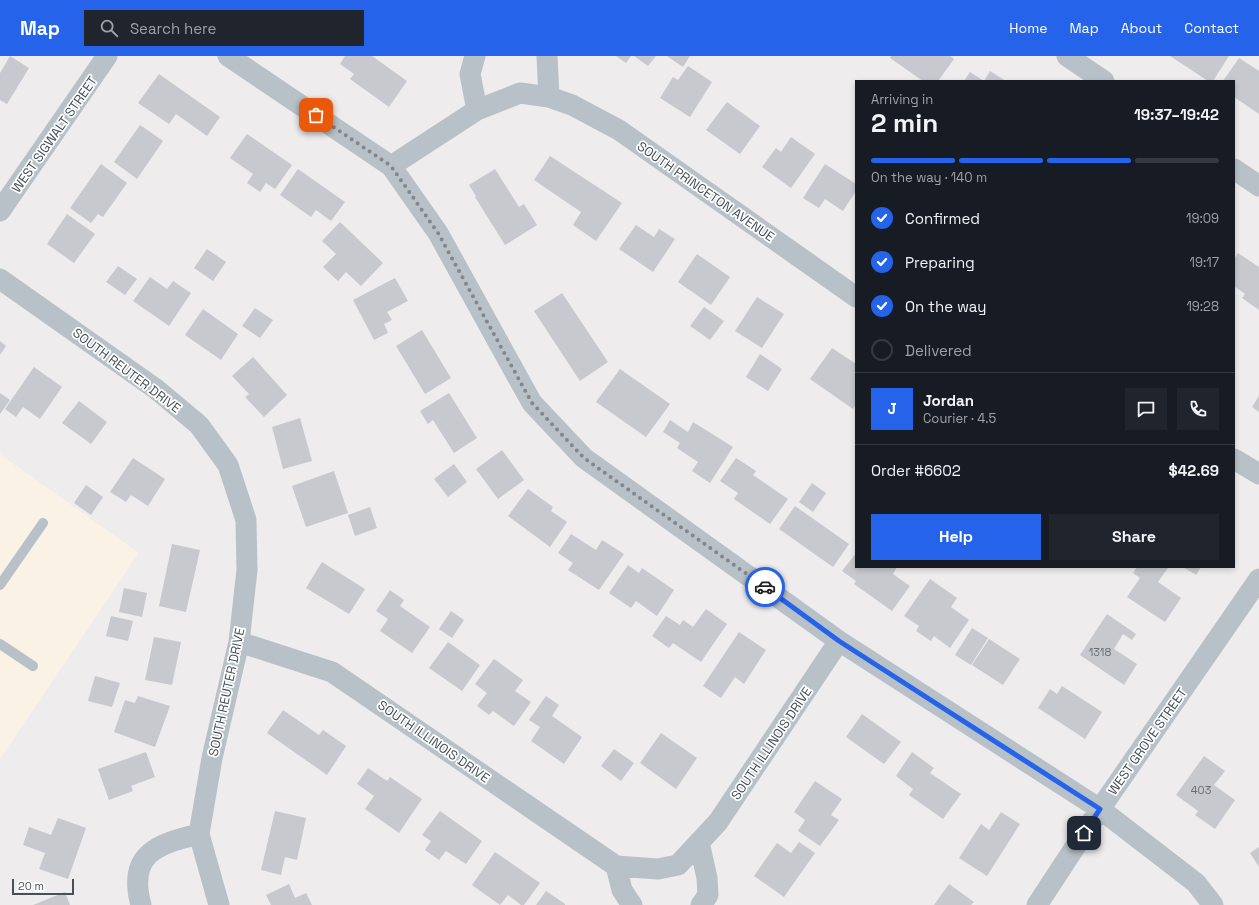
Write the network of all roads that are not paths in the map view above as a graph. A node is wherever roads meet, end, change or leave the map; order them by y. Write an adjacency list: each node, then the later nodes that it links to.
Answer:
1 (107, 56): 12 (street, WEST SIGWALT STREET)
2 (228, 56): 9 (street)
3 (476, 56): 8 (street)
4 (547, 56): 7 (street)
5 (1067, 56): 6 (street)
6 (1103, 80)
7 (549, 97): 8 (street, SOUTH PRINCETON AVENUE); 14 (street, SOUTH PRINCETON AVENUE)
8 (477, 110): 9 (street, SOUTH PRINCETON AVENUE)
9 (391, 166): 20 (street)
10 (1235, 170): 11 (street)
11 (1259, 186)
12 (0, 211)
13 (0, 279): 21 (street, SOUTH REUTER DRIVE)
14 (855, 296)
15 (1235, 460): 16 (street)
16 (1259, 474)
17 (43, 523): 19 (lane)
18 (1259, 579): 24 (street, WEST GROVE STREET)
19 (0, 585)
20 (839, 641): 24 (street); 26 (street, SOUTH ILLINOIS DRIVE)
21 (239, 642): 25 (street, SOUTH REUTER DRIVE); 27 (street, SOUTH ILLINOIS DRIVE)
22 (0, 644): 23 (lane)
23 (33, 666)
24 (1100, 809): 32 (street, WEST GROVE STREET); 33 (street)
25 (199, 834): 28 (street); 29 (street, SOUTH REUTER DRIVE)
26 (699, 842): 27 (street, SOUTH ILLINOIS DRIVE); 31 (street)
27 (616, 866): 30 (street)
28 (141, 905)
29 (219, 905)
30 (632, 905)
31 (701, 905)
32 (1036, 905)
33 (1213, 905)

